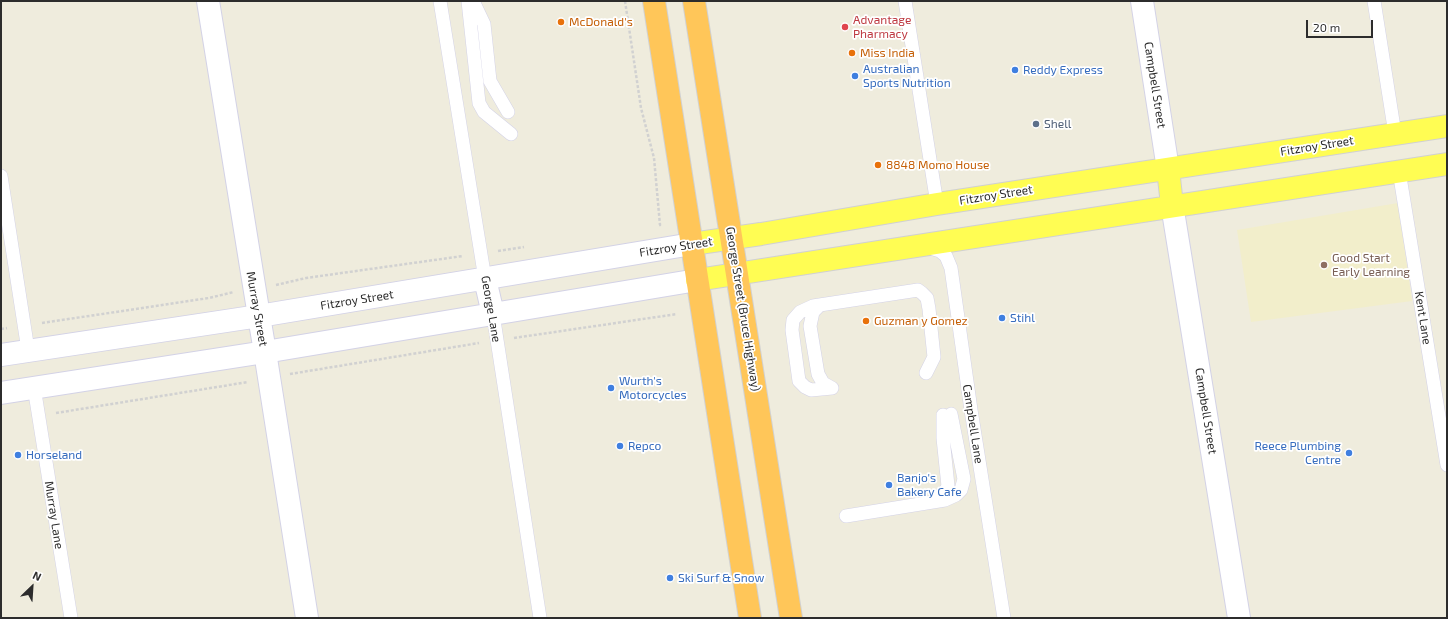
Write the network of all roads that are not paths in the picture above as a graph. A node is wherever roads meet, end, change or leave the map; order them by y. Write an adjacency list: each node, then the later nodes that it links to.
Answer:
1 (208, 1): 29 (street, Murray Street)
2 (440, 1): 25 (lane, George Lane)
3 (468, 1): 12 (lane)
4 (474, 1): 10 (lane)
5 (654, 1): 22 (highway)
6 (694, 1): 21 (highway, George Street (Bruce Highway))
7 (905, 1): 18 (lane)
8 (1142, 1): 15 (street, Campbell Street)
9 (1374, 1): 13 (lane)
10 (508, 112)
11 (1447, 126): 13 (main road, Fitzroy Street)
12 (511, 134)
13 (1395, 134): 15 (main road, Fitzroy Street)
14 (1447, 164): 16 (main road)
15 (1168, 169): 18 (main road, Fitzroy Street); 19 (main road)
16 (1399, 171): 19 (main road); 37 (lane, Kent Lane)
17 (1, 176): 30 (lane)
18 (937, 204): 21 (main road, Fitzroy Street)
19 (1172, 205): 20 (main road); 46 (street, Campbell Street)
20 (970, 238): 23 (main road); 38 (lane)
21 (732, 239): 22 (main road, Fitzroy Street); 24 (highway, George Street (Bruce Highway))
22 (692, 244): 25 (street, Fitzroy Street); 26 (highway)
23 (922, 245): 24 (main road); 38 (lane, Campbell Lane)
24 (738, 274): 26 (main road); 44 (highway, George Street (Bruce Highway))
25 (485, 279): 28 (street, George Lane); 29 (street, Fitzroy Street)
26 (697, 280): 28 (street); 43 (highway)
27 (820, 305): 27 (lane); 33 (lane)
28 (492, 314): 31 (street); 42 (lane, George Lane)
29 (258, 316): 30 (street, Fitzroy Street); 31 (street, Murray Street)
30 (28, 350): 32 (street, Fitzroy Street)
31 (265, 352): 34 (street); 41 (street, Murray Street)
32 (1, 355)
33 (926, 373)
34 (34, 387): 35 (street); 40 (lane, Murray Lane)
35 (1, 393)
36 (947, 414): 39 (lane)
37 (1447, 465)
38 (985, 498): 45 (lane, Campbell Lane)
39 (846, 516)
40 (71, 618)
41 (307, 618)
42 (540, 618)
43 (750, 618)
44 (791, 618)
45 (1004, 618)
46 (1239, 618)

